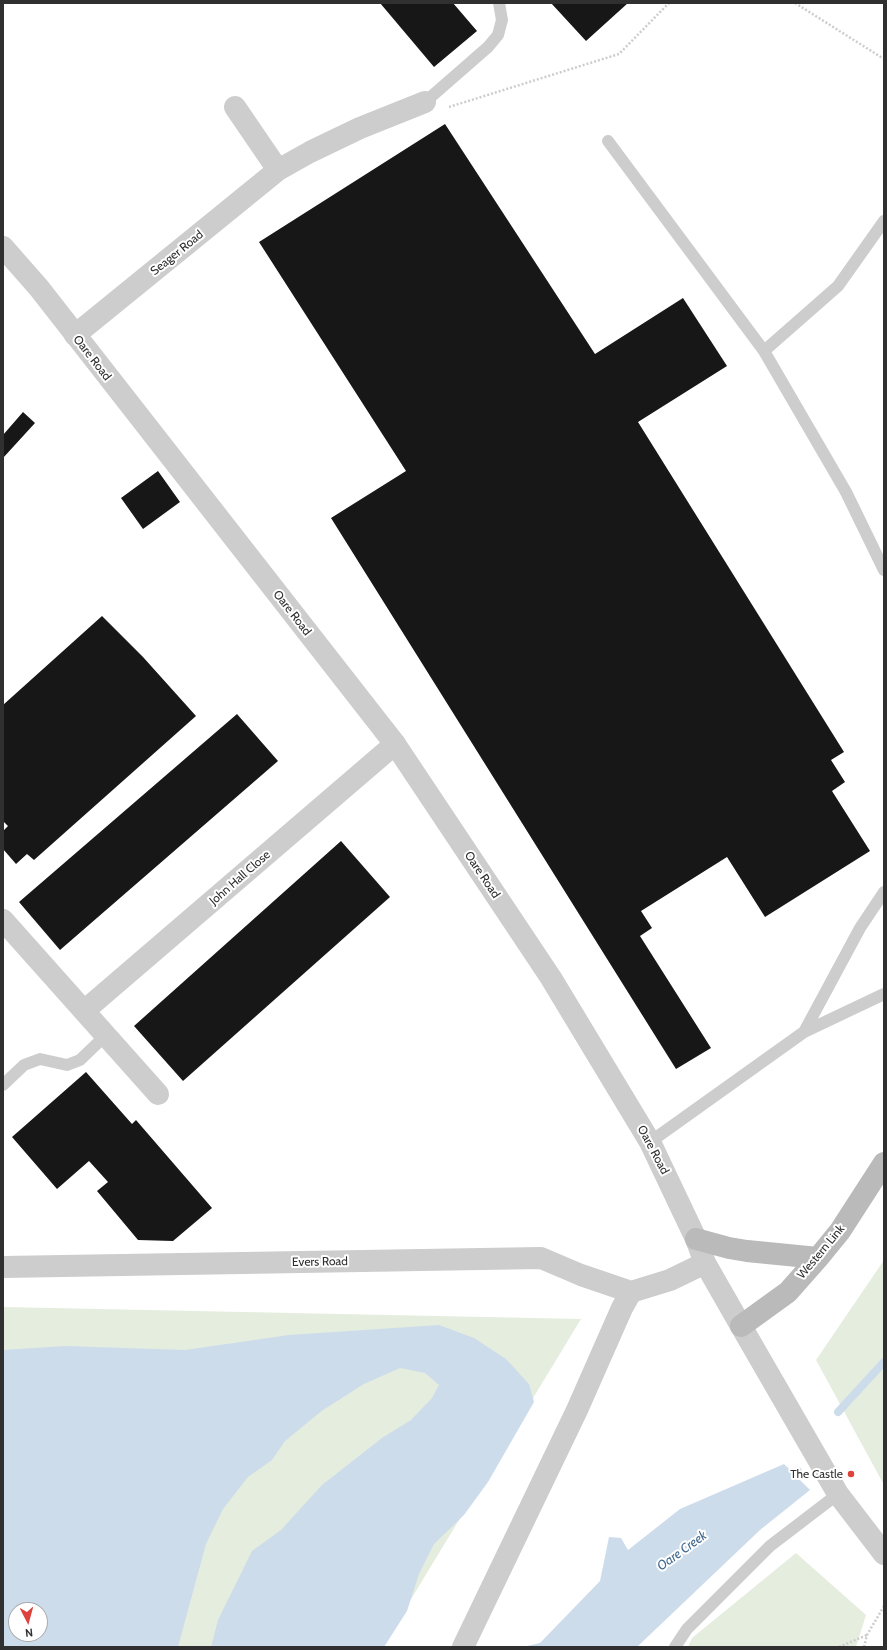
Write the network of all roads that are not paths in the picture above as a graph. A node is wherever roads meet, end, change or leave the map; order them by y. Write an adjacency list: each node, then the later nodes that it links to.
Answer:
1 (499, 3): 2 (lane)
2 (425, 102): 5 (street, Seager Road)
3 (235, 107): 5 (street)
4 (608, 141): 9 (lane)
5 (278, 170): 8 (street, Seager Road)
6 (884, 221): 9 (lane)
7 (3, 246): 8 (street, Oare Road)
8 (75, 335): 11 (street, Oare Road)
9 (764, 351): 10 (lane)
10 (884, 570)
11 (395, 744): 15 (street, John Hall Close); 20 (street, Oare Road)
12 (884, 892): 16 (lane)
13 (3, 920): 15 (street)
14 (884, 994): 16 (lane)
15 (84, 1011): 17 (street)
16 (804, 1032): 20 (lane)
17 (106, 1035): 18 (lane); 19 (street)
18 (3, 1085)
19 (158, 1094)
20 (650, 1142): 22 (street, Oare Road)
21 (884, 1162): 23 (main road, Western Link)
22 (696, 1238): 23 (main road); 24 (street, Oare Road)
23 (818, 1258): 27 (main road, Western Link)
24 (705, 1263): 26 (street); 27 (street, Oare Road)
25 (3, 1267): 26 (street, Evers Road)
26 (631, 1292): 30 (street)
27 (741, 1326): 28 (street, Oare Road)
28 (838, 1494): 29 (street, Oare Road); 31 (lane)
29 (884, 1554)
30 (463, 1647)
31 (675, 1647)

